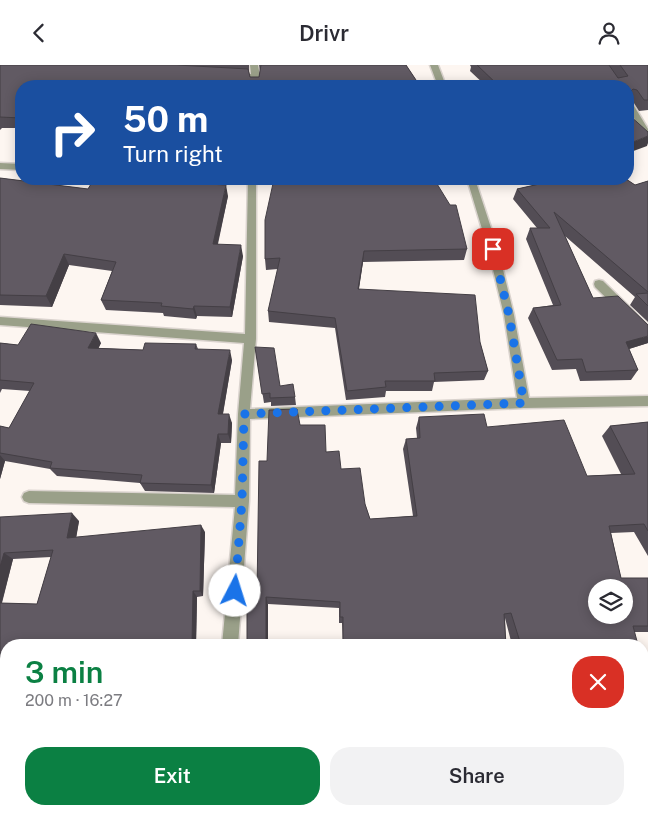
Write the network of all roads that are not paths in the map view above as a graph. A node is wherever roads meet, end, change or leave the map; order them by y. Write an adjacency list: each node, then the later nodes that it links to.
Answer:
1 (254, 65): 4 (street)
2 (434, 65): 6 (street)
3 (227, 74): 4 (street)
4 (256, 76): 5 (street)
5 (256, 80)
6 (440, 80)
7 (634, 113): 8 (street)
8 (648, 135)
9 (0, 166): 10 (street)
10 (15, 167)
11 (252, 185): 16 (street)
12 (473, 185): 18 (street)
13 (599, 284): 15 (street)
14 (0, 321): 16 (street)
15 (648, 332)
16 (250, 339): 19 (street)
17 (648, 401): 18 (street)
18 (524, 403): 19 (street)
19 (244, 414): 21 (street)
20 (29, 497): 21 (street)
21 (242, 501): 22 (street)
22 (230, 639)

